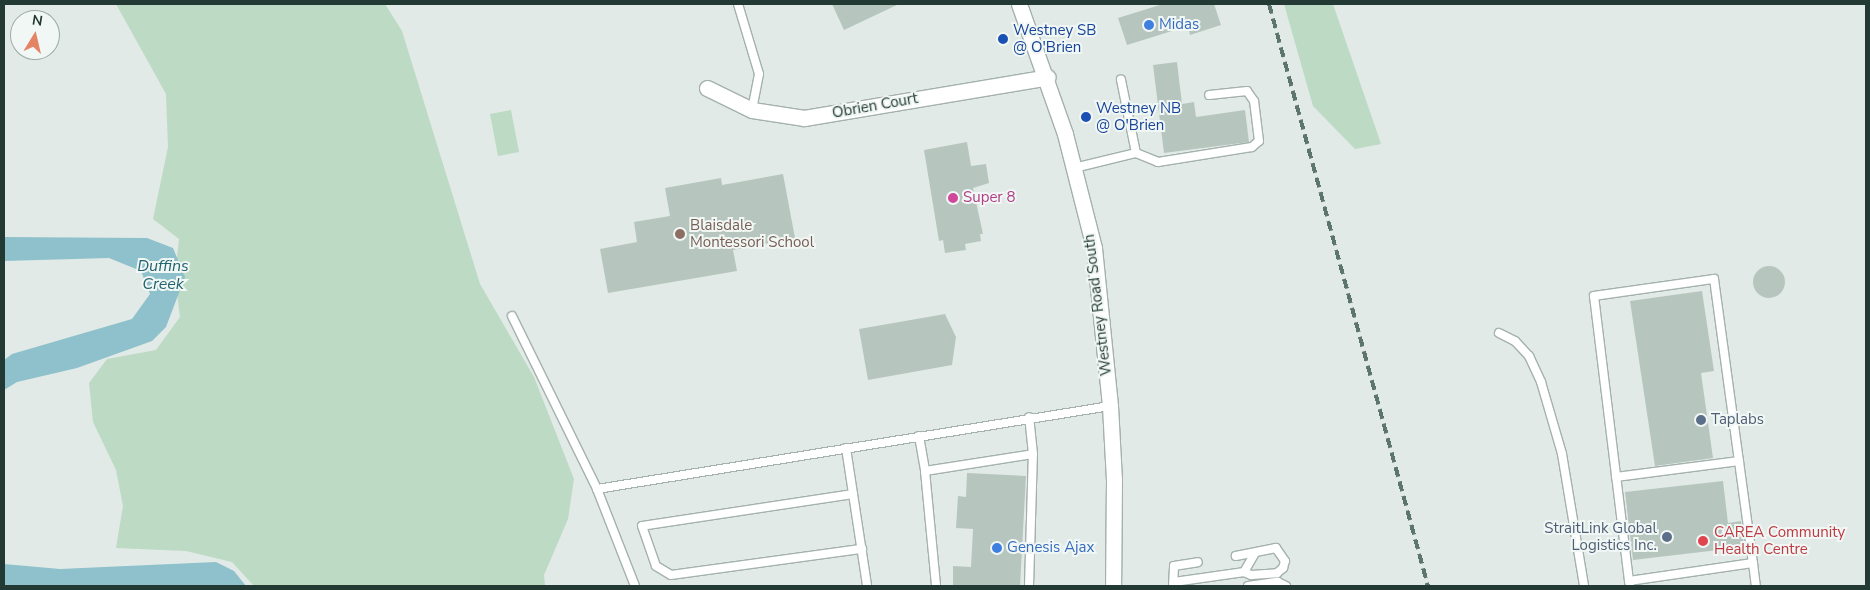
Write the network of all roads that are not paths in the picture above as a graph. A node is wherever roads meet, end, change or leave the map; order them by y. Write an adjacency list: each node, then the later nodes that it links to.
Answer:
1 (738, 4): 7 (lane)
2 (1019, 4): 3 (main road, Westney Road South)
3 (1048, 77): 7 (main road, Obrien Court); 9 (main road, Westney Road South)
4 (1121, 80): 8 (lane)
5 (707, 88): 7 (main road, Obrien Court)
6 (1209, 95): 8 (lane)
7 (752, 110)
8 (1136, 153): 9 (lane)
9 (1074, 168): 12 (main road, Westney Road South)
10 (512, 316): 20 (lane)
11 (1499, 333): 37 (lane)
12 (1110, 406): 13 (lane); 34 (main road, Westney Road South)
13 (1029, 417): 14 (lane); 16 (lane)
14 (919, 436): 15 (lane); 18 (lane)
15 (846, 448): 20 (lane); 21 (lane)
16 (1034, 454): 18 (lane); 33 (lane)
17 (1739, 461): 19 (lane); 19 (lane); 26 (lane)
18 (925, 472): 32 (lane)
19 (1616, 477): 29 (lane)
20 (597, 489): 30 (lane)
21 (853, 494): 22 (lane); 22 (lane)
22 (862, 549): 31 (lane)
23 (1255, 553): 24 (lane); 27 (lane); 27 (lane)
24 (1236, 556)
25 (1198, 562): 28 (lane)
26 (1753, 563): 29 (lane); 38 (lane)
27 (1244, 572): 28 (lane)
28 (1174, 584)
29 (1629, 584)
30 (635, 586)
31 (867, 586)
32 (936, 586)
33 (1029, 586)
34 (1113, 586)
35 (1248, 586): 36 (lane)
36 (1286, 586)
37 (1584, 586)
38 (1756, 586)

